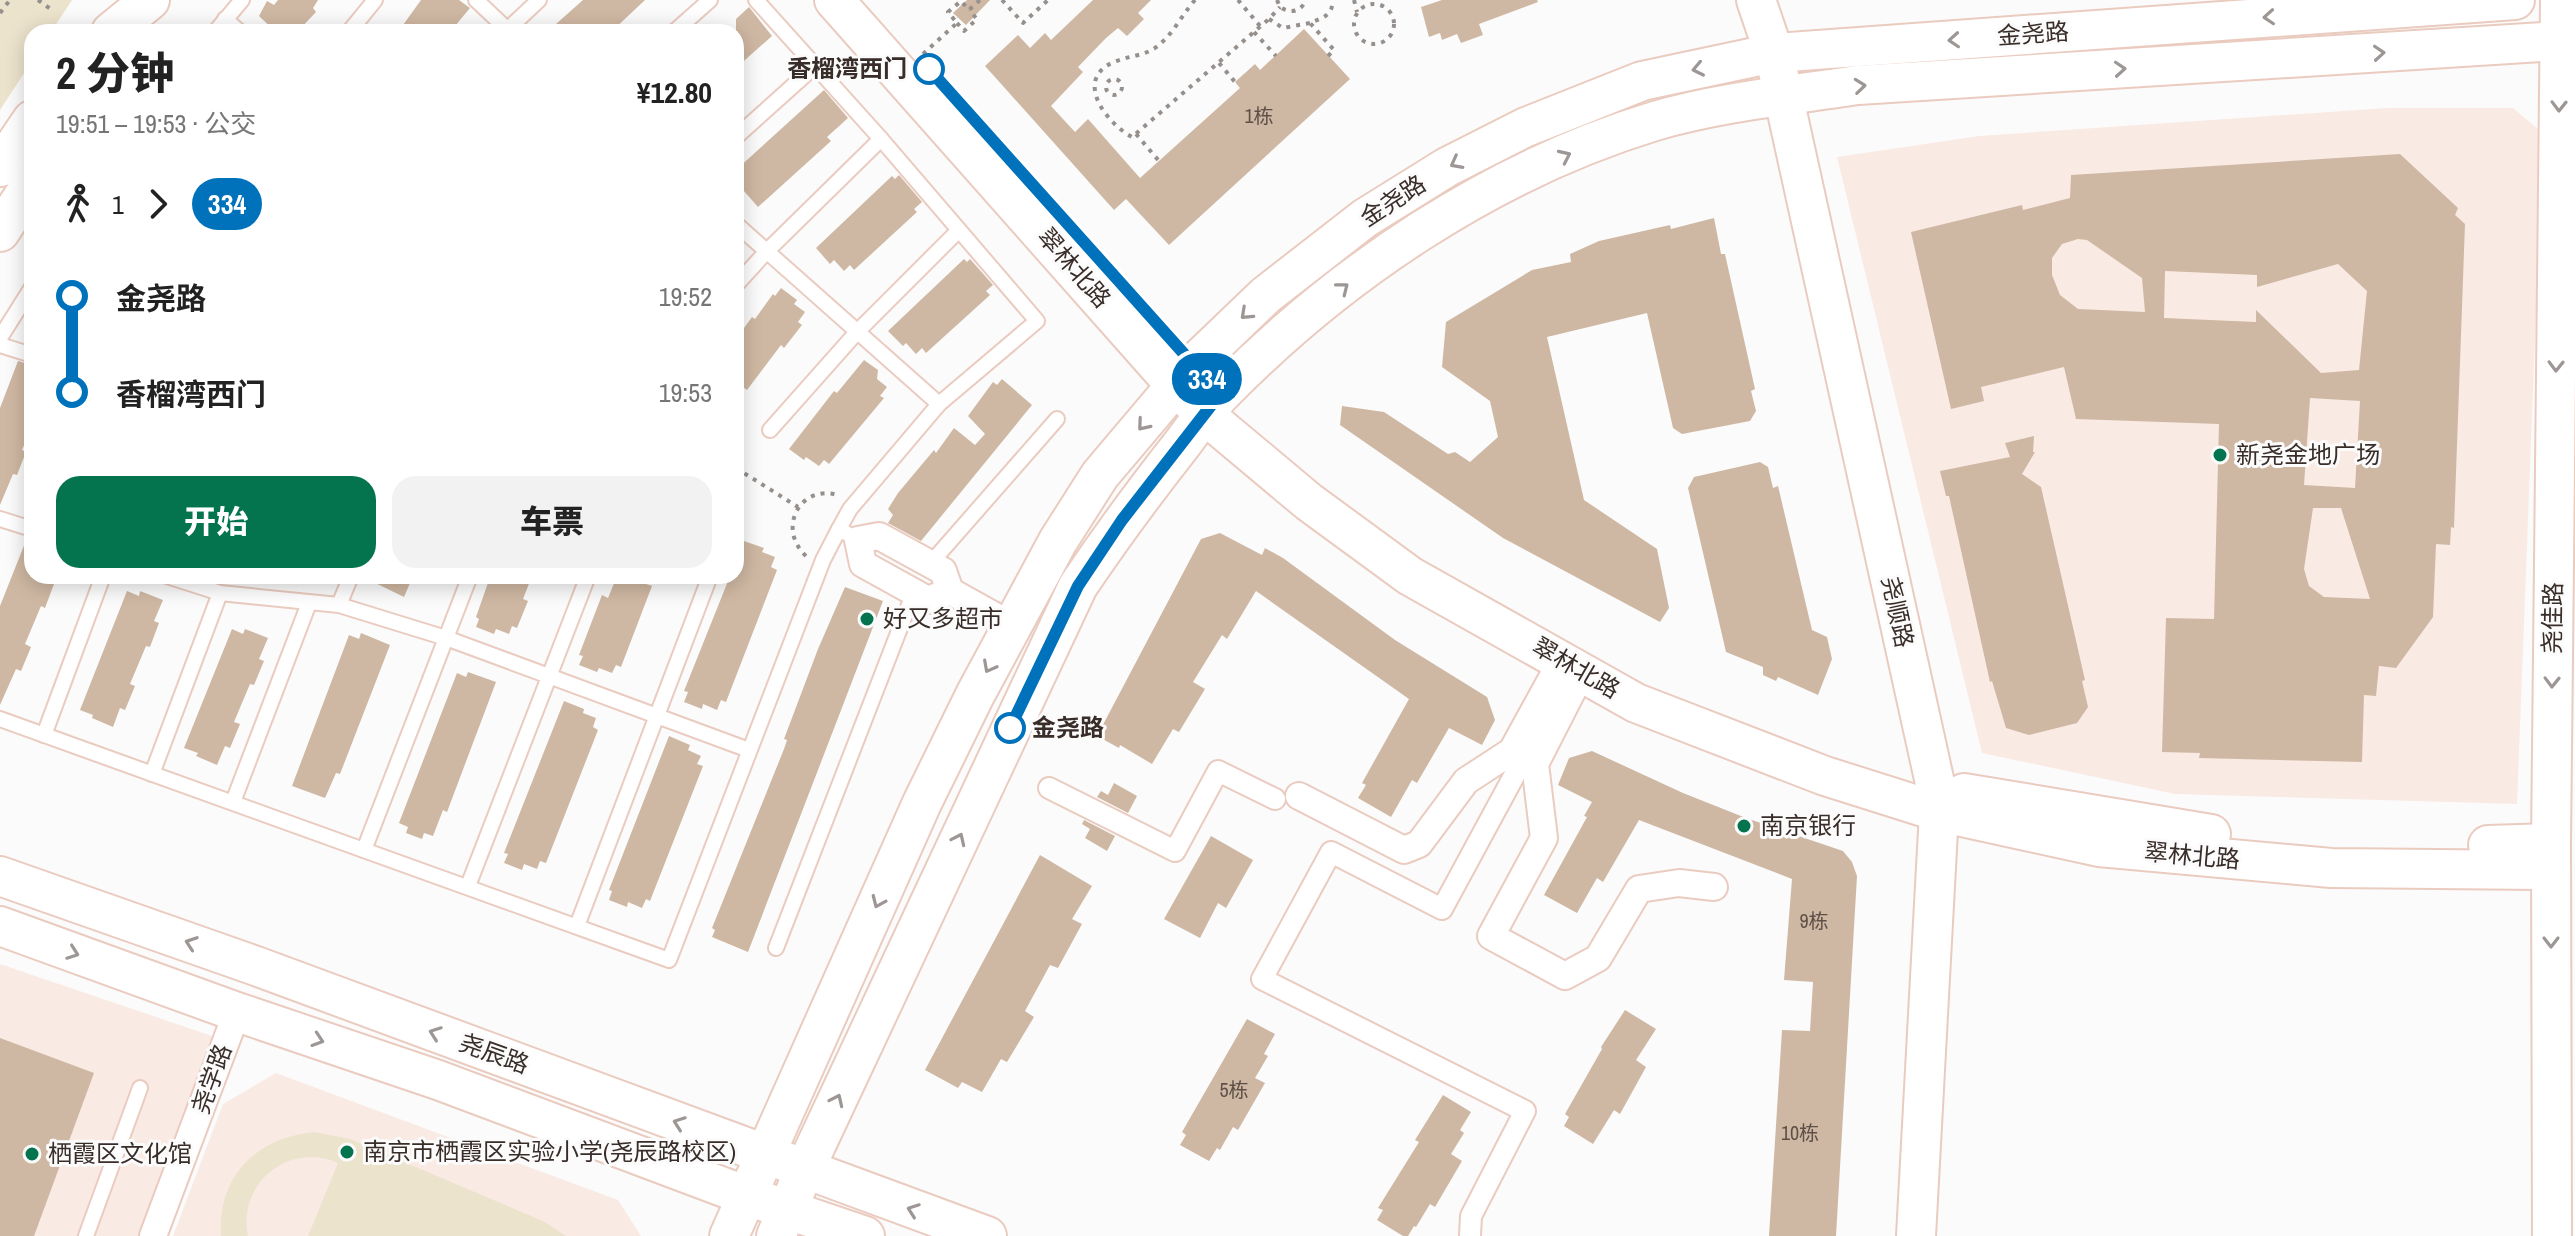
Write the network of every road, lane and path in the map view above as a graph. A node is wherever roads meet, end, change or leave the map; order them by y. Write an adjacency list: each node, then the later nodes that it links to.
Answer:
1 (10, 0): 29 (path)
2 (38, 0): 26 (path)
3 (150, 0): 34 (main road)
4 (165, 0): 35 (main road)
5 (242, 0): 30 (lane)
6 (375, 0): 38 (lane)
7 (476, 0): 39 (lane)
8 (539, 0): 40 (lane)
9 (710, 0): 41 (lane)
10 (756, 0): 50 (lane)
11 (834, 0): 72 (main road, 翠林北路)
12 (868, 0): 48 (main road, 翠林北路)
13 (980, 0): 27 (path)
14 (1002, 0): 15 (path)
15 (1048, 0)
16 (1195, 0): 52 (path)
17 (1238, 0): 42 (path)
18 (1277, 0): 25 (path)
19 (1306, 0): 25 (path)
20 (1332, 0): 33 (path)
21 (1354, 0): 28 (path)
22 (1756, 0): 45 (main road, 尧顺路)
23 (2515, 0): 45 (main road, 金尧路, one-way to 45)
24 (2560, 0): 44 (main road, 尧佳路)
25 (1280, 7): 31 (path)
26 (52, 10)
27 (969, 10): 32 (path); 32 (path)
28 (1357, 12): 28 (path)
29 (0, 13)
30 (225, 19): 36 (lane); 37 (lane)
31 (1269, 19): 33 (path); 42 (path)
32 (957, 23): 48 (path)
33 (1310, 23): 47 (path)
34 (121, 24)
35 (146, 24)
36 (221, 24)
37 (231, 24)
38 (356, 24)
39 (500, 24)
40 (514, 24)
41 (683, 24)
42 (1260, 26): 43 (path)
43 (1254, 32): 46 (path); 49 (path)
44 (2567, 41): 54 (main road, 金尧路, one-way to 44); 110 (main road, 尧佳路, one-way to 110)
45 (1774, 53): 54 (main road, 尧顺路); 72 (main road, 金尧路, one-way to 72)
46 (1276, 56)
47 (1328, 56)
48 (919, 57): 72 (main road, 翠林北路)
49 (1219, 63): 51 (path); 57 (path)
50 (815, 66): 55 (lane); 58 (lane)
51 (1235, 82)
52 (1097, 85): 53 (path); 57 (path)
53 (1106, 87): 53 (path)
54 (1783, 96): 74 (main road, 金尧路, one-way to 54); 107 (main road, 尧顺路)
55 (744, 130)
56 (24, 132): 60 (main road)
57 (1136, 134): 59 (path)
58 (881, 139): 62 (lane); 65 (lane)
59 (1159, 161)
60 (0, 167)
61 (24, 195): 64 (main road)
62 (959, 230): 68 (lane); 73 (lane)
63 (744, 231): 65 (lane)
64 (0, 232)
65 (767, 251): 66 (lane); 68 (lane)
66 (744, 276)
67 (24, 300): 69 (lane)
68 (857, 332): 73 (lane); 76 (lane)
69 (0, 338)
70 (0, 345): 71 (lane)
71 (24, 352)
72 (1184, 376): 74 (main road, 翠林北路); 96 (main road, 金尧路, one-way to 96)
73 (939, 404): 79 (lane)
74 (1213, 405): 98 (main road, 翠林北路); 107 (main road, 翠林北路); 120 (main road, 金尧路, one-way to 74)
75 (1057, 419): 84 (lane)
76 (770, 430)
77 (744, 473): 78 (path)
78 (799, 508): 79 (path); 83 (path)
79 (850, 509): 82 (lane)
80 (1, 523): 81 (lane)
81 (24, 527)
82 (849, 535): 83 (lane); 84 (street); 92 (street)
83 (823, 560): 103 (lane)
84 (930, 564): 91 (street)
85 (100, 584): 102 (lane)
86 (192, 584): 93 (lane)
87 (348, 584): 95 (lane)
88 (467, 584): 97 (lane)
89 (585, 584): 99 (lane)
90 (707, 584): 100 (lane)
91 (950, 591): 92 (street); 96 (street)
92 (914, 592): 116 (lane)
93 (220, 593): 94 (lane); 104 (lane)
94 (309, 603): 95 (lane); 108 (lane)
95 (339, 605): 97 (lane)
96 (1011, 625): 119 (main road, 金尧路, one-way to 119)
97 (446, 638): 99 (lane); 109 (lane)
98 (1572, 666): 106 (street); 107 (main road, 翠林北路); 113 (street); 128 (street)
99 (550, 677): 100 (lane); 112 (lane)
100 (656, 716): 103 (lane); 115 (lane)
101 (0, 719): 102 (lane)
102 (44, 735): 104 (lane)
103 (749, 750): 115 (lane)
104 (152, 774): 108 (lane)
105 (1049, 788): 106 (street)
106 (1287, 798)
107 (1938, 800): 110 (main road, 翠林北路); 129 (main road, 尧顺路)
108 (233, 802): 109 (lane)
109 (364, 850): 112 (lane)
110 (2551, 856): 130 (main road, 尧佳路, one-way to 130)
111 (0, 876): 119 (main road, 尧辰路, one-way to 111)
112 (468, 886): 115 (lane)
113 (1714, 887)
114 (0, 926): 117 (main road, 尧辰路, one-way to 117)
115 (577, 926)
116 (776, 948)
117 (237, 1012): 121 (main road, 尧辰路, one-way to 121); 125 (street, 尧学路)
118 (140, 1088): 124 (lane)
119 (764, 1155): 120 (main road, 尧辰路); 121 (main road, 金尧路)
120 (804, 1171): 122 (main road, 金尧路); 127 (main road, 尧辰路, one-way to 120)
121 (747, 1196): 122 (main road, 尧辰路); 126 (main road, 金尧路)
122 (782, 1223): 123 (main road, 尧辰路)
123 (850, 1234)
124 (86, 1236)
125 (153, 1236)
126 (729, 1236)
127 (987, 1236)
128 (1470, 1236)
129 (1916, 1236)
130 (2552, 1236)

